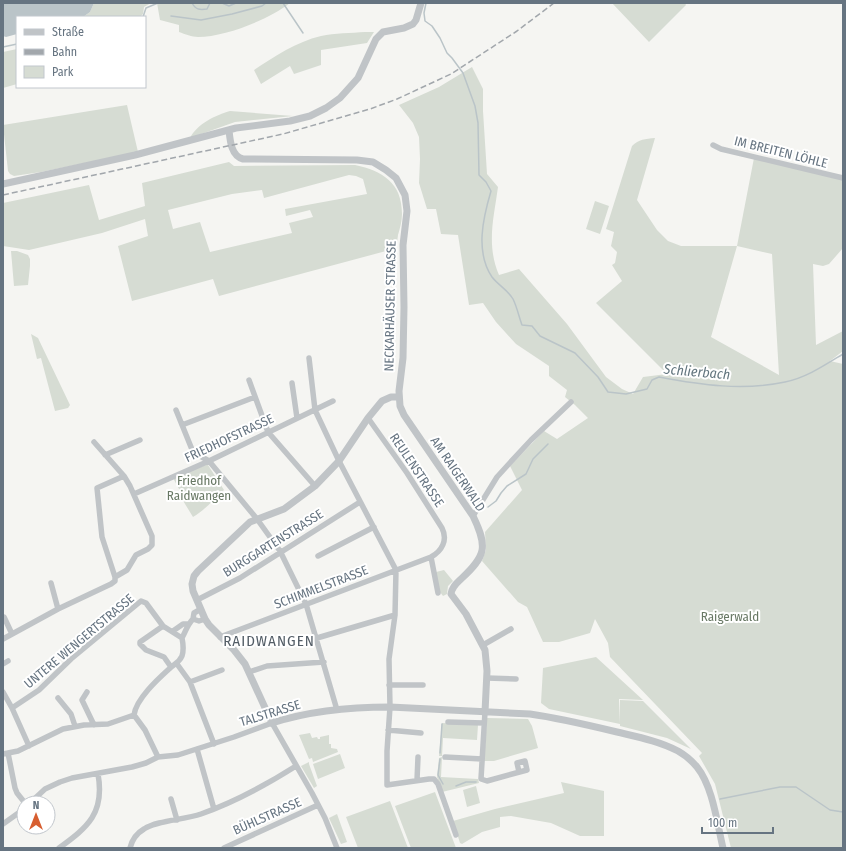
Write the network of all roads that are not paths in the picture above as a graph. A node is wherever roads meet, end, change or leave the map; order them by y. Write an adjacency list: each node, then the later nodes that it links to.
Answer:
1 (421, 3): 2 (street)
2 (229, 130): 5 (street); 10 (street, NECKARHÄUSER STRASSE)
3 (713, 145): 4 (street, IM BREITEN LÖHLE)
4 (843, 178)
5 (3, 184)
6 (309, 358): 14 (street)
7 (249, 380): 9 (street)
8 (292, 383): 15 (street)
9 (255, 397): 17 (street); 18 (street)
10 (398, 397): 16 (street); 28 (street, AM RAIGERWALD)
11 (333, 401): 14 (street, FRIEDHOFSTRASSE)
12 (571, 402): 28 (street)
13 (176, 410): 17 (street)
14 (315, 410): 15 (street, FRIEDHOFSTRASSE); 23 (street)
15 (297, 418): 18 (street, FRIEDHOFSTRASSE)
16 (368, 418): 23 (street); 33 (street, REULENSTRASSE)
17 (182, 425): 22 (street)
18 (268, 432): 22 (street, FRIEDHOFSTRASSE); 25 (street)
19 (140, 440): 21 (street)
20 (94, 442): 21 (street)
21 (105, 455): 24 (street)
22 (209, 461): 26 (street, FRIEDHOFSTRASSE); 29 (street)
23 (339, 461): 25 (street); 27 (street)
24 (124, 476): 26 (street); 35 (street)
25 (315, 486): 29 (street)
26 (134, 494): 35 (street)
27 (360, 502): 30 (street); 31 (street, BURGGARTENSTRASSE)
28 (473, 516): 55 (street, AM RAIGERWALD)
29 (257, 518): 31 (street); 38 (street)
30 (374, 527): 32 (street); 34 (street)
31 (280, 551): 38 (street, BURGGARTENSTRASSE); 39 (street)
32 (318, 556)
33 (431, 557): 34 (street, SCHIMMELSTRASSE); 37 (street)
34 (396, 570): 39 (street, SCHIMMELSTRASSE); 42 (street)
35 (116, 577): 40 (street)
36 (51, 583): 40 (street)
37 (438, 593)
38 (197, 600): 41 (street)
39 (306, 604): 51 (street, SCHIMMELSTRASSE); 53 (street)
40 (58, 608): 50 (street)
41 (201, 609): 44 (street); 45 (street)
42 (395, 615): 53 (street); 64 (street)
43 (4, 617): 50 (street)
44 (205, 619): 45 (street); 51 (street)
45 (193, 620): 46 (street)
46 (188, 624): 49 (street); 52 (street)
47 (163, 626): 49 (street, UNTERE WENGERTSTRASSE); 58 (street); 70 (street, UNTERE WENGERTSTRASSE)
48 (511, 630): 55 (street)
49 (173, 631): 52 (street, UNTERE WENGERTSTRASSE)
50 (12, 634): 54 (street)
51 (220, 637): 60 (street)
52 (182, 638): 57 (street)
53 (317, 638): 56 (street)
54 (3, 639)
55 (483, 645): 61 (street, AM RAIGERWALD)
56 (324, 662): 60 (street); 71 (street)
57 (177, 664): 58 (street); 63 (street)
58 (171, 667): 73 (street)
59 (222, 670): 63 (street)
60 (249, 672): 74 (street)
61 (487, 678): 62 (street); 72 (street, AM RAIGERWALD)
62 (516, 679)
63 (190, 682): 81 (street)
64 (389, 685): 65 (street); 69 (street)
65 (423, 685)
66 (3, 692): 70 (street)
67 (87, 692): 77 (street)
68 (58, 698): 78 (street)
69 (390, 706): 71 (street, TALSTRASSE); 72 (street, TALSTRASSE); 79 (street)
70 (12, 708): 82 (street)
71 (337, 710): 74 (street, TALSTRASSE)
72 (485, 712): 76 (street); 106 (street, TALSTRASSE)
73 (134, 715): 77 (street); 85 (street)
74 (272, 722): 81 (street, TALSTRASSE); 89 (street)
75 (448, 722): 76 (street)
76 (484, 723): 88 (street)
77 (94, 725): 78 (street)
78 (75, 726): 82 (street)
79 (388, 730): 80 (street); 92 (street)
80 (421, 733)
81 (214, 744): 83 (street, TALSTRASSE)
82 (29, 746): 84 (street)
83 (197, 749): 85 (street, TALSTRASSE); 97 (street)
84 (6, 753): 93 (street)
85 (158, 757): 91 (street, TALSTRASSE)
86 (418, 758): 92 (street)
87 (446, 758): 88 (street)
88 (482, 759): 90 (street)
89 (296, 766): 96 (street); 97 (street)
90 (519, 772)
91 (98, 774): 94 (street, TALSTRASSE); 102 (street)
92 (417, 780): 101 (street)
93 (19, 795)
94 (39, 795)
95 (171, 799): 99 (street)
96 (318, 805): 104 (street, BÜHLSTRASSE); 105 (street)
97 (214, 809): 99 (street)
98 (16, 815): 100 (street)
99 (178, 820): 103 (street)
100 (3, 824)
101 (456, 835)
102 (59, 848)
103 (130, 848)
104 (224, 848)
105 (337, 848)
106 (723, 848)

